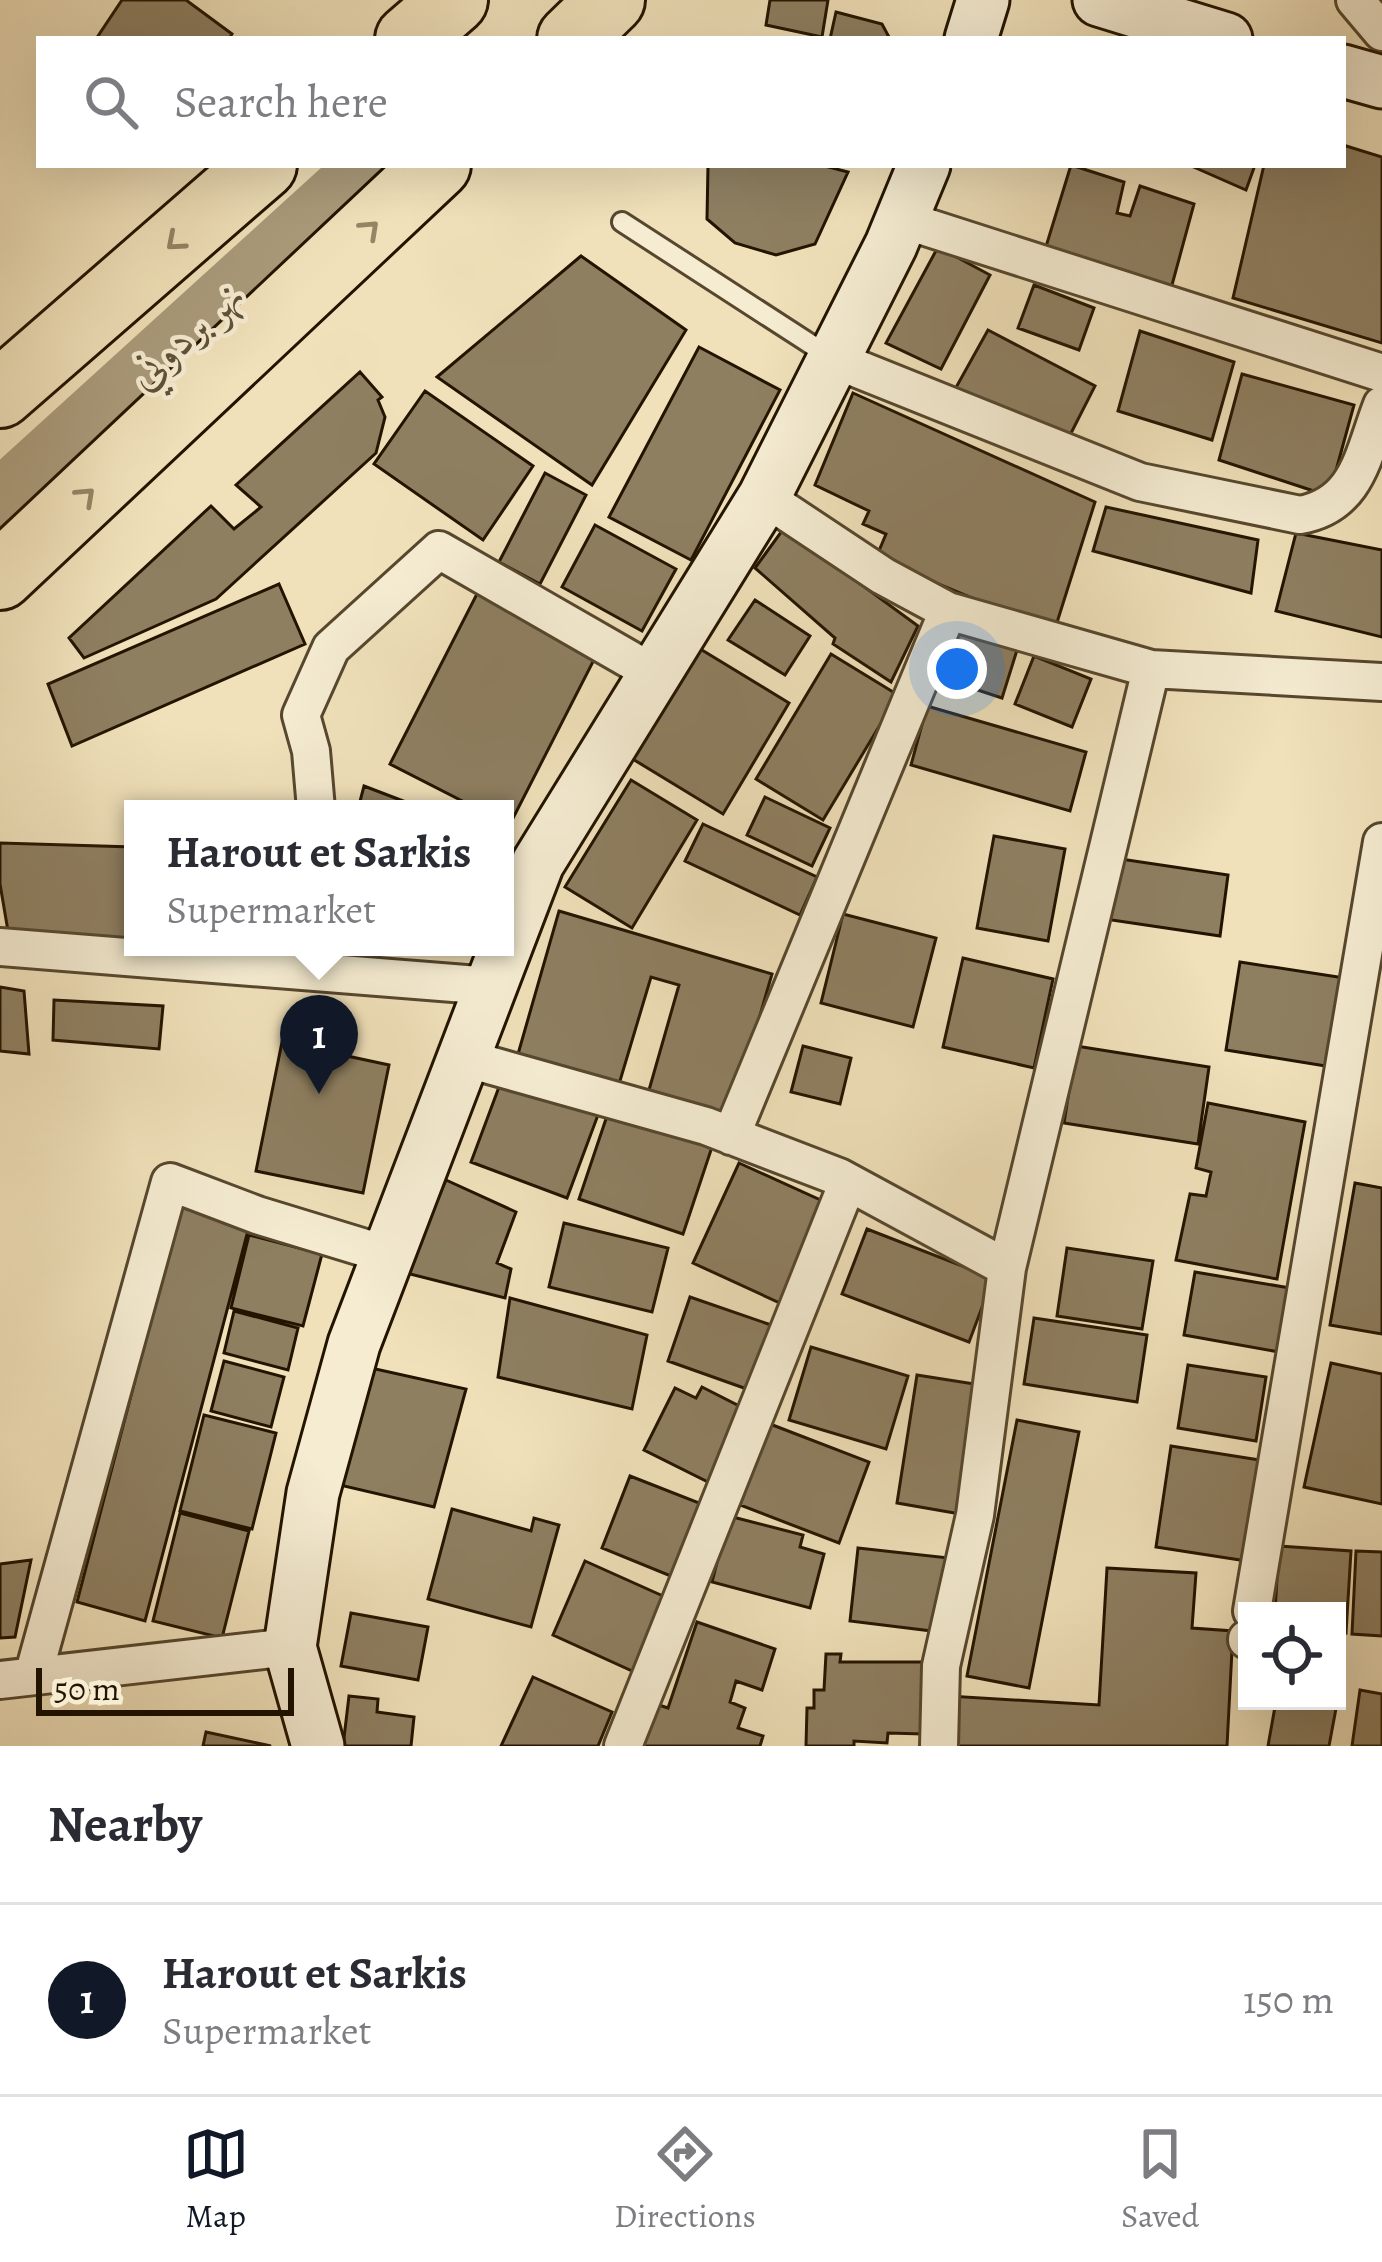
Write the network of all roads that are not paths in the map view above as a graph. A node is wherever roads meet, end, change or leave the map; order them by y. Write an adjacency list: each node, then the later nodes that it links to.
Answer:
1 (454, 0): 6 (highway)
2 (983, 0): 7 (street)
3 (1099, 0): 5 (street)
4 (1354, 0): 9 (street)
5 (1150, 11): 8 (street)
6 (412, 36)
7 (972, 36)
8 (1218, 36)
9 (1373, 66)
10 (260, 168): 17 (highway, one-way to 17)
11 (434, 168): 20 (highway, one-way to 11)
12 (924, 168): 13 (street)
13 (901, 219): 15 (street); 16 (street)
14 (622, 222): 15 (lane)
15 (833, 359): 18 (street); 19 (street)
16 (1382, 374)
17 (0, 394)
18 (1382, 405)
19 (764, 497): 21 (street); 23 (street)
20 (0, 576)
21 (948, 611): 22 (street); 35 (street)
22 (1151, 669): 24 (street); 38 (street)
23 (655, 674): 25 (street); 27 (street)
24 (1382, 682)
25 (315, 800)
26 (1382, 842): 39 (street)
27 (514, 926)
28 (0, 946): 29 (street)
29 (124, 951)
30 (226, 956): 32 (street)
31 (502, 956): 33 (street)
32 (317, 960): 33 (street)
33 (491, 986): 34 (street)
34 (464, 1058): 35 (street); 37 (street)
35 (731, 1136): 36 (street)
36 (848, 1182): 38 (street); 43 (street)
37 (388, 1255): 40 (street); 41 (street)
38 (1007, 1268): 44 (street)
39 (1254, 1602)
40 (290, 1647): 41 (street); 42 (street)
41 (16, 1678)
42 (318, 1746)
43 (623, 1746)
44 (939, 1746)

